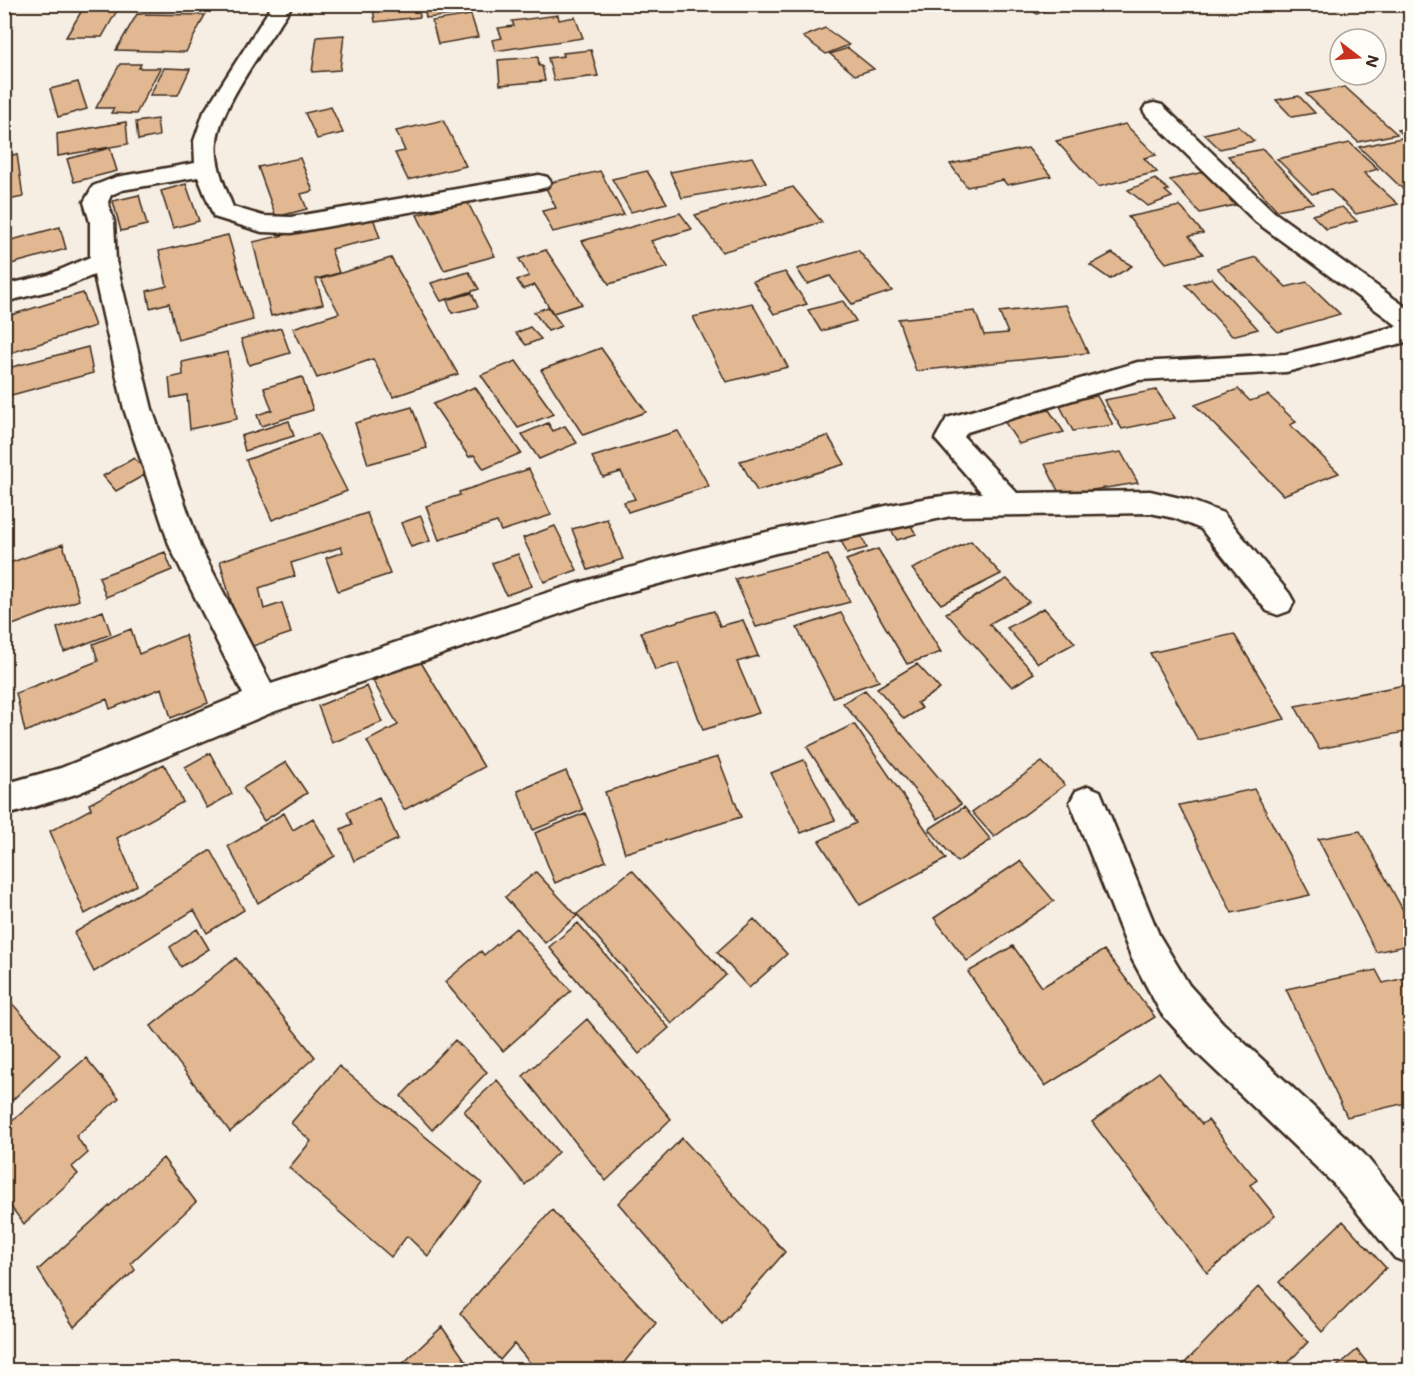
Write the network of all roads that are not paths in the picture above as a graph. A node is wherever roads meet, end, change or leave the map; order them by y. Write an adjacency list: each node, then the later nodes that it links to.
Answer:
1 (283, 4): 3 (street)
2 (1154, 110): 7 (street)
3 (207, 168): 4 (street); 5 (street)
4 (539, 182)
5 (103, 261): 6 (street); 11 (street)
6 (4, 294)
7 (1410, 322)
8 (1410, 332): 9 (street)
9 (1010, 504): 10 (street); 11 (street)
10 (1278, 602)
11 (263, 700): 12 (street)
12 (4, 800)
13 (1088, 802): 14 (street)
14 (1410, 1243)

